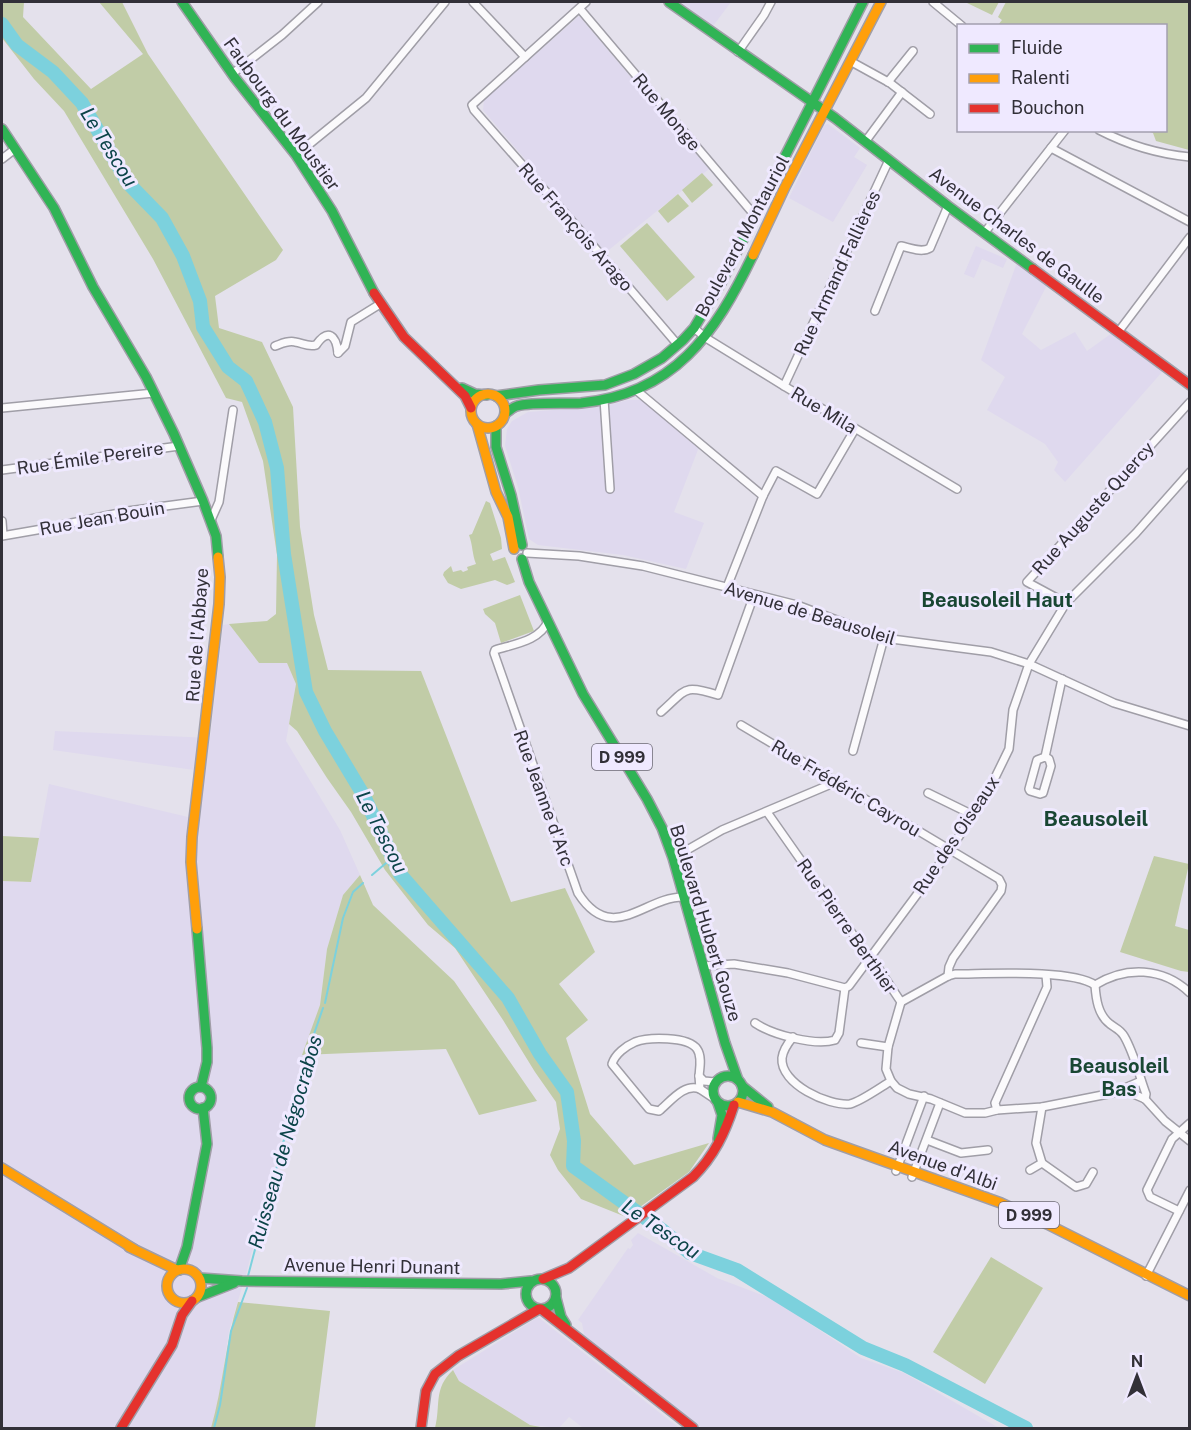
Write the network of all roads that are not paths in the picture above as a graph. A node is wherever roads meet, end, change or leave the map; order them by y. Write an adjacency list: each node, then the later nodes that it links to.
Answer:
1 (182, 2): 17 (main road, Faubourg du Moustier)
2 (318, 2): 17 (street)
3 (445, 2): 29 (street)
4 (473, 2): 15 (street)
5 (586, 2): 11 (street)
6 (669, 2): 14 (main road, Avenue Charles de Gaulle)
7 (771, 2): 14 (street)
8 (864, 2): 20 (main road, Boulevard Montauriol)
9 (881, 2): 16 (main road, Boulevard Montauriol)
10 (933, 2): 12 (street)
11 (580, 9): 15 (street); 34 (street, Rue Monge)
12 (960, 24)
13 (913, 51): 18 (street)
14 (738, 52): 20 (main road, Avenue Charles de Gaulle)
15 (525, 57): 43 (street, Rue François Arago)
16 (850, 62): 18 (street); 21 (main road, Boulevard Montauriol)
17 (232, 74): 29 (main road, Faubourg du Moustier)
18 (888, 82): 19 (street)
19 (901, 93): 22 (street); 26 (street)
20 (813, 103): 21 (main road, Avenue Charles de Gaulle); 34 (main road, Boulevard Montauriol)
21 (825, 111): 26 (main road, Avenue Charles de Gaulle); 42 (main road, Boulevard Montauriol)
22 (930, 114)
23 (2, 129): 28 (main road, Rue de l'Abbaye)
24 (1063, 132): 27 (street)
25 (1103, 132): 30 (street)
26 (865, 142): 32 (main road, Avenue Charles de Gaulle)
27 (1051, 148): 35 (street); 36 (street)
28 (15, 149): 31 (street); 49 (main road, Rue de l'Abbaye)
29 (296, 155): 38 (main road, Faubourg du Moustier)
30 (1190, 157)
31 (2, 159)
32 (889, 160): 33 (main road, Avenue Charles de Gaulle); 47 (street, Rue Armand Fallières)
33 (948, 206): 36 (main road, Avenue Charles de Gaulle); 39 (street)
34 (756, 214): 40 (main road, Boulevard Montauriol)
35 (1190, 222)
36 (985, 232): 41 (main road, Avenue Charles de Gaulle)
37 (1190, 237): 41 (street)
38 (380, 304): 44 (street); 45 (main road, Faubourg du Moustier)
39 (874, 311)
40 (694, 328): 42 (street, Rue Mila); 43 (main road, Boulevard Montauriol)
41 (1119, 332): 46 (main road, Avenue Charles de Gaulle)
42 (706, 338): 47 (street, Rue Mila); 48 (main road, Boulevard Montauriol)
43 (678, 345): 50 (main road, Boulevard Montauriol)
44 (275, 346)
45 (434, 365): 50 (main road, Faubourg du Moustier); 54 (main road, Faubourg du Moustier)
46 (1190, 385)
47 (784, 387): 59 (street, Rue Mila)
48 (636, 390): 51 (main road, Boulevard Montauriol); 65 (street)
49 (154, 393): 53 (street); 60 (main road, Rue de l'Abbaye)
50 (491, 395): 54 (main road); 56 (main road)
51 (604, 399): 56 (main road, Boulevard Montauriol); 63 (street)
52 (1190, 402): 73 (street, Rue Auguste Quercy)
53 (2, 408)
54 (471, 408): 57 (main road)
55 (233, 410): 67 (street)
56 (505, 413): 58 (main road)
57 (477, 424): 58 (main road); 70 (main road, Boulevard Hubert Gouze / D 999)
58 (496, 426): 70 (main road, Boulevard Hubert Gouze / D 999)
59 (855, 429): 64 (street, Rue Mila); 65 (street)
60 (179, 446): 61 (street, Rue Émile Pereire); 66 (main road, Rue de l'Abbaye)
61 (2, 470)
62 (1190, 472): 73 (street, Rue des Oiseaux)
63 (610, 489)
64 (957, 489)
65 (763, 496): 71 (street)
66 (203, 501): 67 (main road, Rue de l'Abbaye); 69 (street, Rue Jean Bouin)
67 (211, 520): 110 (main road, Rue de l'Abbaye)
68 (2, 521): 69 (street)
69 (2, 536)
70 (521, 551): 71 (street, Avenue de Beausoleil); 74 (main road, Boulevard Hubert Gouze / D 999)
71 (727, 587): 72 (street, Avenue de Beausoleil)
72 (754, 595): 75 (street, Avenue de Beausoleil); 78 (street)
73 (1066, 603): 76 (street, Rue des Oiseaux)
74 (548, 621): 88 (main road, Boulevard Hubert Gouze / D 999); 89 (street, Rue Jeanne d'Arc)
75 (884, 638): 76 (street, Avenue de Beausoleil); 81 (street)
76 (1029, 664): 77 (street, Avenue de Beausoleil); 86 (street, Rue des Oiseaux)
77 (1062, 679): 80 (street, Avenue de Beausoleil); 82 (street)
78 (661, 712)
79 (741, 725): 83 (street, Rue Frédéric Cayrou)
80 (1190, 726)
81 (853, 751)
82 (1045, 757): 82 (street)
83 (836, 782): 85 (street); 87 (street, Rue Frédéric Cayrou)
84 (928, 793): 86 (street)
85 (767, 812): 88 (street); 90 (street, Rue Pierre Berthier)
86 (973, 815): 87 (street, Rue des Oiseaux)
87 (950, 850): 90 (street, Rue des Oiseaux); 93 (street, Rue Frédéric Cayrou)
88 (673, 858): 89 (main road, Boulevard Hubert Gouze / D 999)
89 (683, 897): 91 (main road, Boulevard Hubert Gouze / D 999)
90 (871, 957): 97 (street, Rue des Oiseaux); 99 (street, Rue Pierre Berthier)
91 (703, 966): 97 (street); 102 (main road, Boulevard Hubert Gouze / D 999)
92 (1046, 975): 93 (street); 96 (street); 120 (street)
93 (948, 976): 99 (street)
94 (1179, 983): 95 (street); 96 (street); 98 (street)
95 (1190, 984)
96 (1095, 985): 108 (street)
97 (845, 988): 101 (street)
98 (1190, 993)
99 (901, 1002): 104 (street, Rue Pierre Berthier)
100 (755, 1023): 101 (street)
101 (793, 1037): 107 (street)
102 (725, 1043): 106 (main road, Boulevard Hubert Gouze / D 999); 109 (main road, Boulevard Hubert Gouze / D 999)
103 (861, 1043): 104 (street)
104 (888, 1047): 107 (street, Rue Pierre Berthier)
105 (699, 1076): 106 (street); 111 (street); 111 (street)
106 (717, 1081): 109 (main road); 115 (main road)
107 (891, 1081): 113 (street)
108 (1141, 1081): 112 (street); 114 (street)
109 (740, 1083): 116 (main road); 121 (main road, Avenue d'Albi / D 999)
110 (201, 1087): 119 (main road); 119 (main road)
111 (700, 1089): 115 (street)
112 (1125, 1092): 114 (street); 118 (street)
113 (924, 1096): 117 (street); 130 (street)
114 (1145, 1099): 123 (street)
115 (717, 1101): 116 (main road); 126 (main road)
116 (736, 1103): 121 (main road, Avenue d'Albi / D 999); 126 (main road)
117 (940, 1103): 120 (street); 124 (street)
118 (1042, 1107): 120 (street); 128 (street)
119 (202, 1108): 136 (main road)
120 (997, 1110)
121 (780, 1117): 130 (main road, Avenue d'Albi / D 999)
122 (1190, 1124): 123 (street)
123 (1179, 1132): 125 (street); 135 (street)
124 (927, 1140): 127 (street); 133 (street)
125 (1190, 1141)
126 (716, 1150): 138 (main road)
127 (988, 1150)
128 (1042, 1163): 131 (street); 132 (street)
129 (2, 1168): 137 (main road)
130 (897, 1169): 133 (main road, Avenue d'Albi / D 999)
131 (1030, 1170)
132 (1093, 1172)
133 (913, 1174): 141 (main road, Avenue d'Albi / D 999)
134 (1190, 1190): 135 (street)
135 (1179, 1211): 141 (street)
136 (187, 1247): 139 (main road); 140 (main road)
137 (148, 1257): 139 (main road); 143 (main road)
138 (569, 1268): 142 (main road); 147 (main road)
139 (178, 1270): 140 (main road); 143 (main road)
140 (197, 1275): 144 (main road, Avenue Henri Dunant); 150 (main road)
141 (1146, 1276): 148 (main road, Avenue d'Albi / D 999)
142 (543, 1278): 145 (main road); 147 (main road)
143 (168, 1281): 149 (main road)
144 (242, 1281): 146 (main road, Avenue Henri Dunant); 150 (main road, Avenue Henri Dunant)
145 (531, 1281): 146 (main road, Avenue Henri Dunant); 151 (main road)
146 (501, 1284): 151 (main road, Avenue Henri Dunant)
147 (556, 1295): 152 (main road); 154 (main road)
148 (1190, 1296)
149 (173, 1299): 150 (main road); 155 (main road)
150 (195, 1299): 155 (main road)
151 (526, 1299): 152 (main road); 153 (main road)
152 (540, 1309): 153 (main road); 154 (main road)
153 (515, 1322): 157 (main road)
154 (569, 1330): 158 (main road)
155 (177, 1331): 156 (main road)
156 (121, 1428)
157 (421, 1428)
158 (693, 1428)

